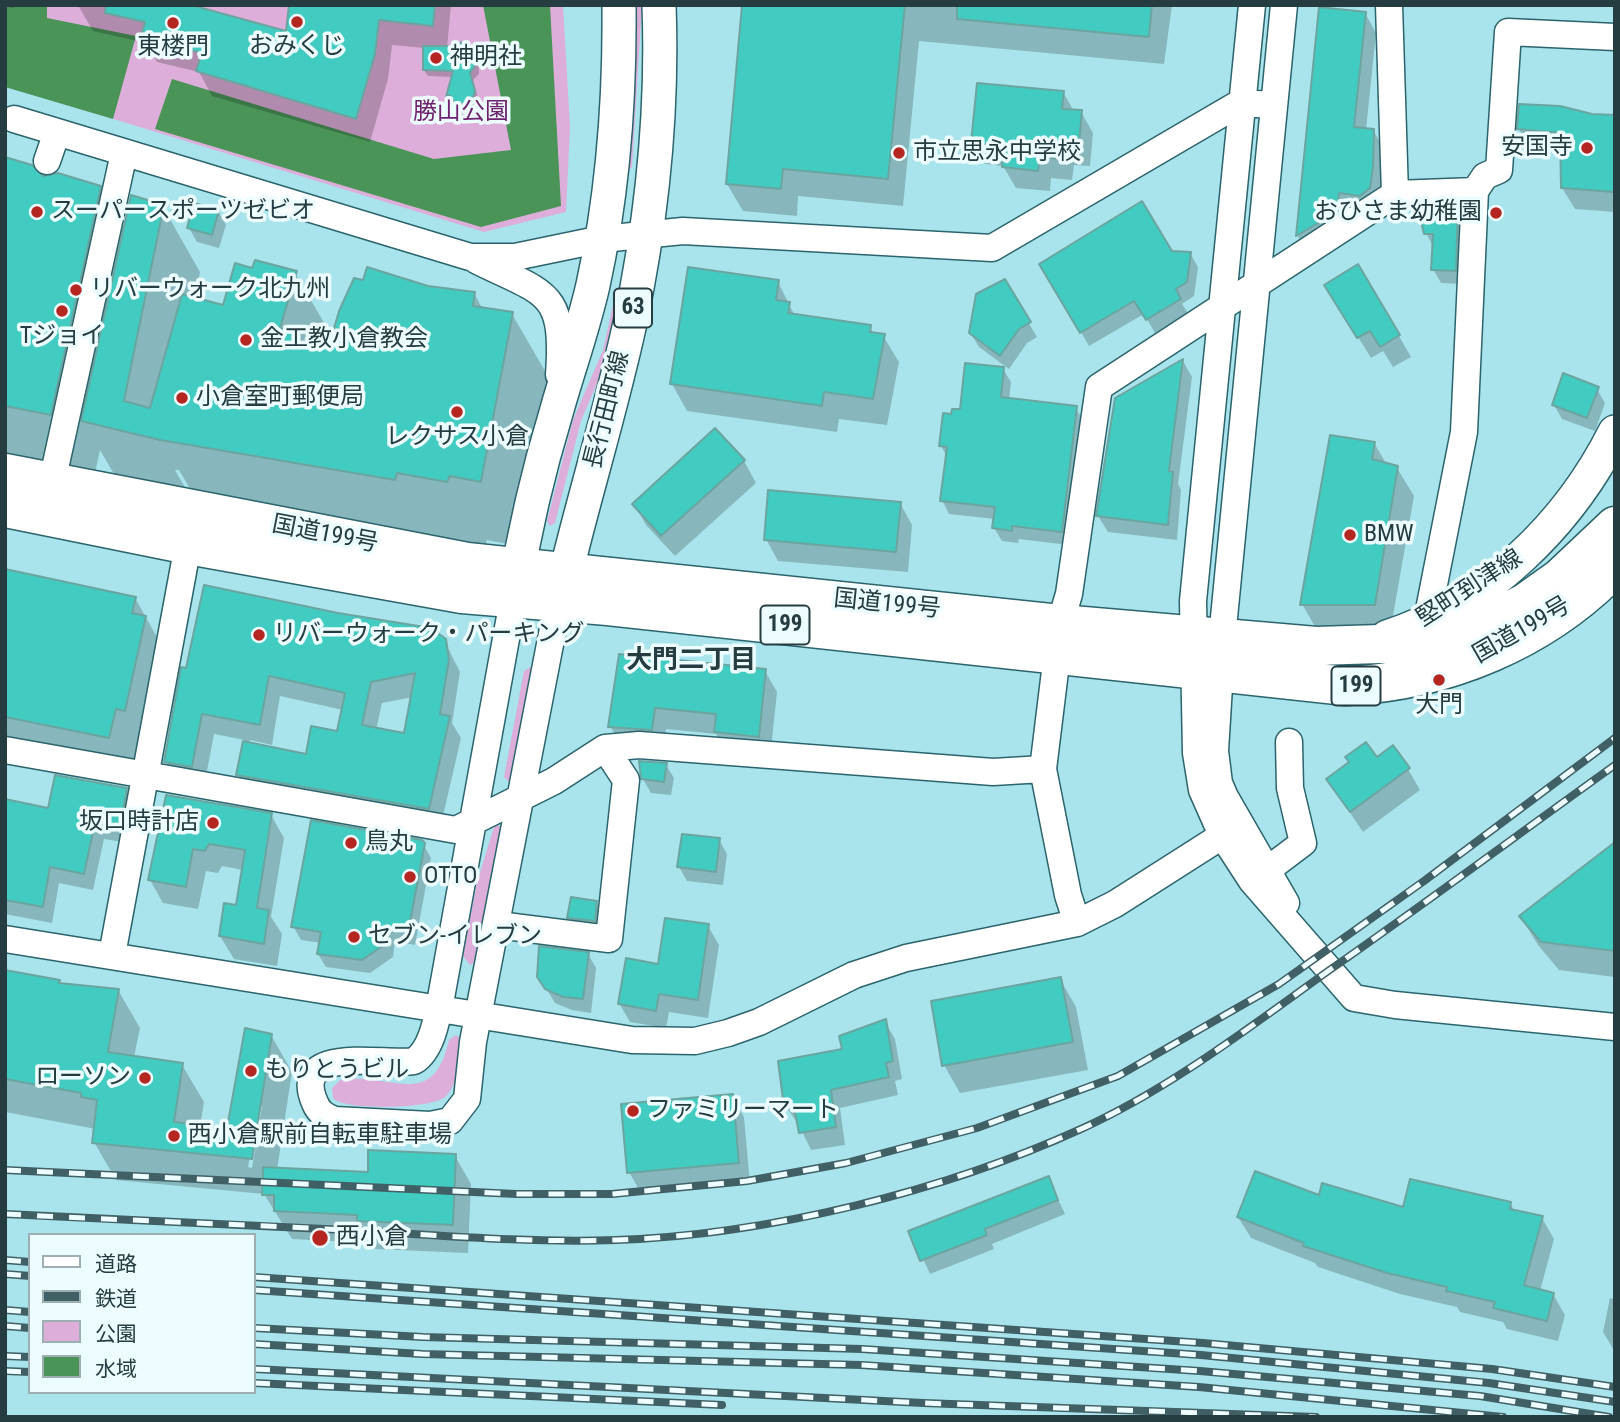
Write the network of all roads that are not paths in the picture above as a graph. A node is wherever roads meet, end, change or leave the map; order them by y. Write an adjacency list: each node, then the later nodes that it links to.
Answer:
1 (619, 5): 16 (main road, 長行田町線 / 63)
2 (659, 5): 15 (main road, 長行田町線 / 63)
3 (1252, 5): 7 (street)
4 (1284, 5): 8 (street)
5 (1389, 5): 14 (street)
6 (1615, 37): 13 (street)
7 (1240, 103): 8 (street); 15 (street); 19 (street)
8 (1274, 105): 18 (street)
9 (14, 120): 10 (street)
10 (57, 132): 11 (street); 12 (street)
11 (124, 153): 17 (street); 24 (street)
12 (47, 162)
13 (1475, 191): 14 (street); 33 (street)
14 (1395, 194): 18 (street)
15 (645, 232): 16 (street); 32 (main road, 長行田町線 / 63)
16 (602, 239): 17 (street); 20 (main road, 長行田町線 / 63)
17 (470, 257): 20 (street)
18 (1257, 284): 19 (street); 37 (street)
19 (1223, 305): 34 (street); 37 (street)
20 (556, 412): 31 (main road, 長行田町線 / 63)
21 (1615, 432): 26 (main road, 堅町到津線)
22 (1615, 443): 30 (main road, 堅町到津線)
23 (5, 473): 24 (highway, 国道199号 / 199)
24 (52, 482): 31 (highway, 国道199号 / 199)
25 (5, 508): 28 (highway, 国道199号 / 199)
26 (1556, 524): 30 (main road); 33 (main road, 堅町到津線)
27 (1615, 526): 30 (highway, 国道199号 / 199)
28 (188, 545): 31 (highway, 国道199号 / 199); 42 (street)
29 (1612, 570): 30 (highway); 35 (highway, 国道199号 / 199)
30 (1560, 578): 35 (highway); 36 (highway, 国道199号 / 199)
31 (516, 584): 32 (highway, 国道199号 / 199); 44 (street)
32 (562, 587): 34 (highway, 国道199号 / 199); 43 (street)
33 (1427, 620): 36 (main road, 堅町到津線)
34 (1058, 639): 37 (highway, 国道199号 / 199); 41 (street)
35 (1512, 642): 37 (highway, 国道199号 / 199)
36 (1351, 647): 37 (highway, 国道199号 / 199)
37 (1207, 654): 45 (street)
38 (1289, 742): 46 (street)
39 (605, 748): 41 (street); 43 (street); 48 (street)
40 (5, 750): 42 (street)
41 (1043, 769): 47 (street)
42 (143, 777): 44 (street); 50 (street)
43 (523, 795): 44 (street); 48 (street)
44 (474, 820): 51 (street)
45 (1231, 830): 46 (street); 47 (street)
46 (1260, 876): 53 (street)
47 (1077, 923): 52 (street)
48 (498, 925): 52 (street)
49 (5, 939): 50 (street)
50 (112, 955): 51 (street)
51 (439, 1008): 52 (street); 52 (street)
52 (479, 1015)
53 (1615, 1027)

